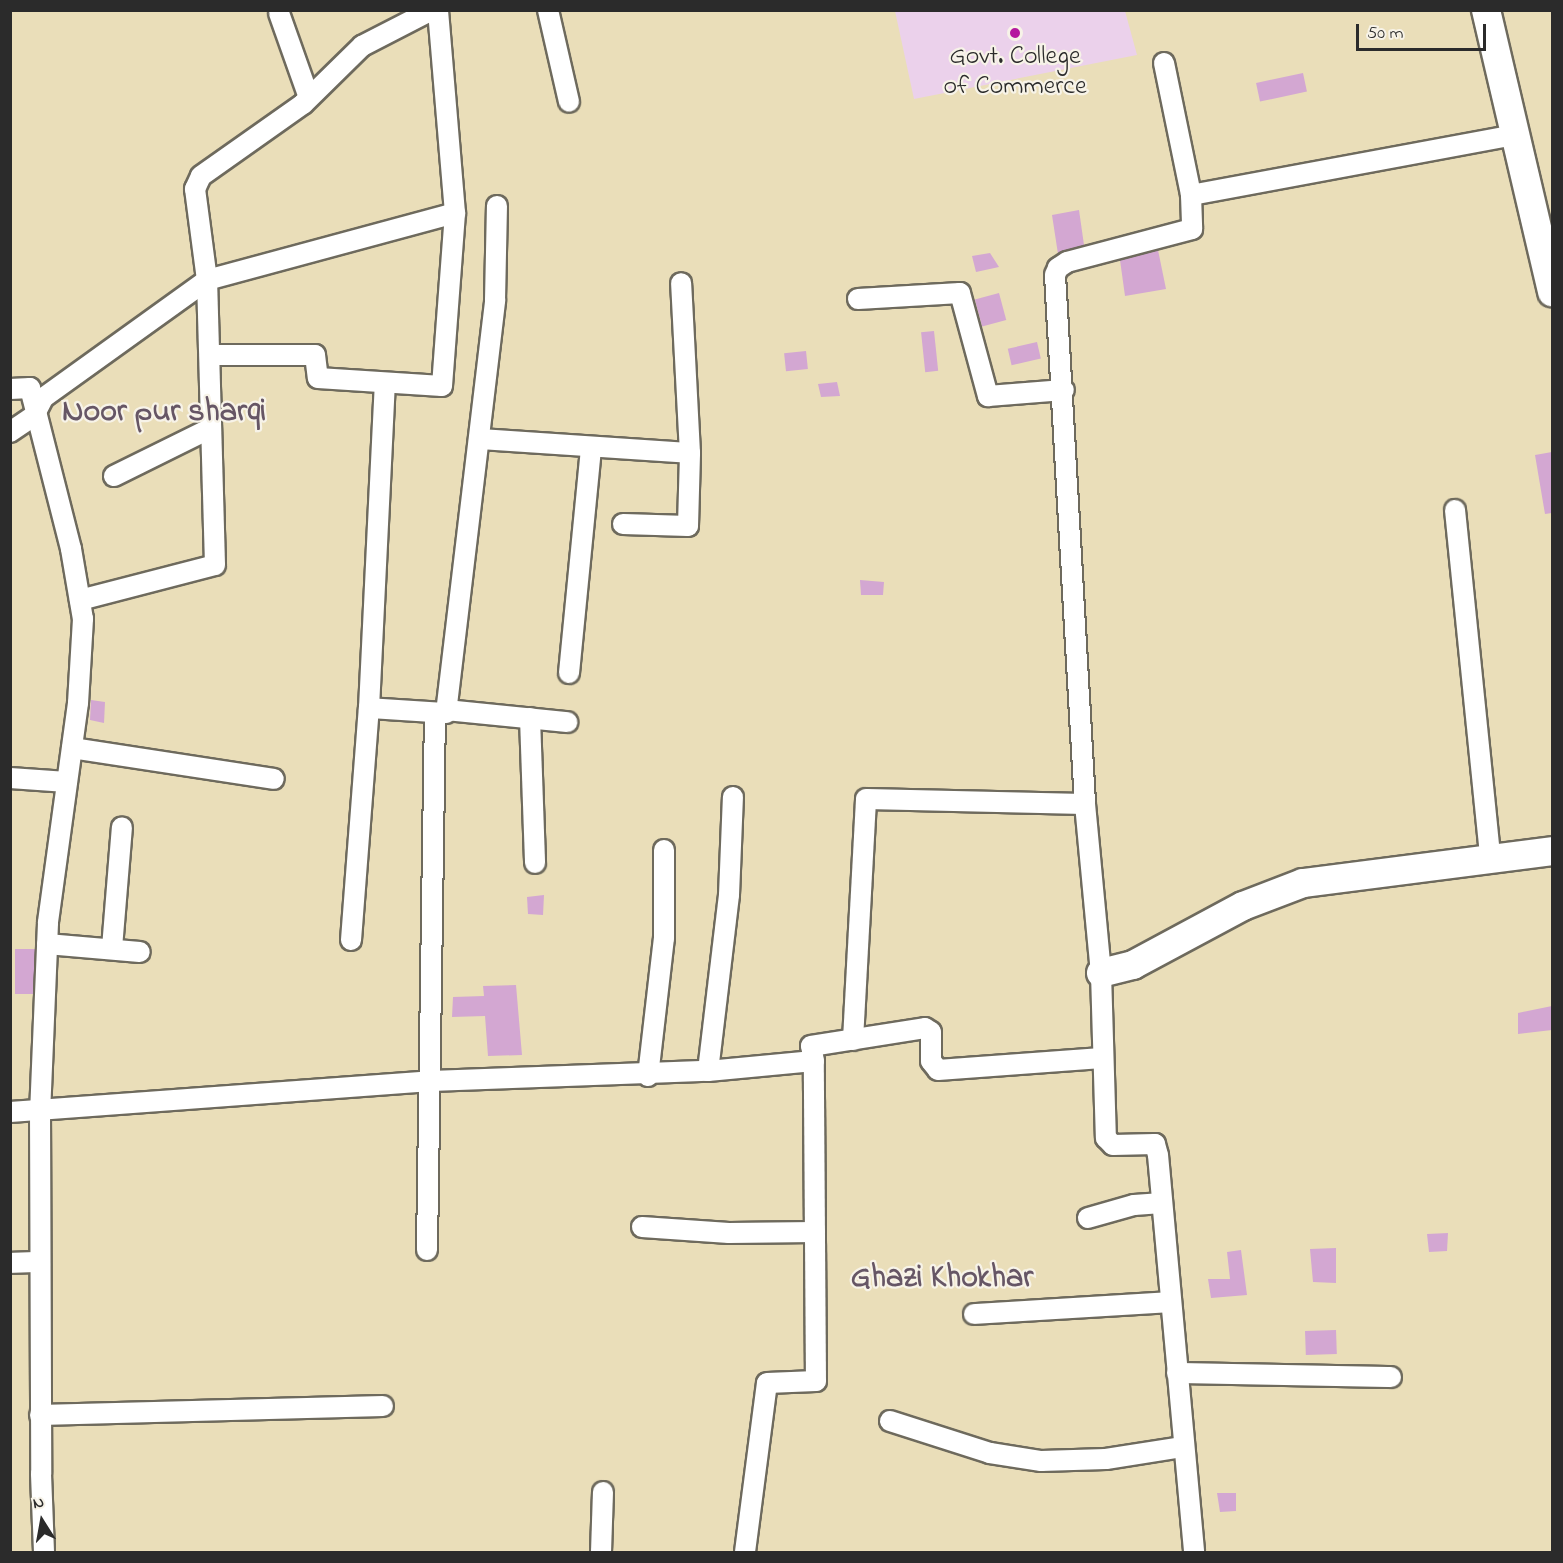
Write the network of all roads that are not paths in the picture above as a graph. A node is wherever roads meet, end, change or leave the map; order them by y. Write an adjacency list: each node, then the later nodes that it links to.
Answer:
1 (438, 10): 12 (street)
2 (548, 10): 8 (street)
3 (1486, 10): 9 (street)
4 (422, 13): 7 (street)
5 (279, 14): 7 (street)
6 (1164, 63): 10 (street)
7 (308, 95): 13 (street)
8 (569, 102)
9 (1515, 135): 10 (street); 15 (street)
10 (1191, 195): 20 (street)
11 (496, 207): 24 (street)
12 (455, 213): 13 (street); 18 (street)
13 (207, 280): 17 (street); 21 (street)
14 (681, 283): 26 (street)
15 (1552, 292)
16 (858, 299): 20 (street)
17 (210, 355): 18 (street); 22 (street)
18 (385, 383): 32 (street)
19 (10, 389): 21 (street)
20 (1064, 390): 41 (street)
21 (34, 416): 23 (street); 30 (street)
22 (212, 428): 27 (street); 30 (street)
23 (10, 432)
24 (479, 439): 25 (street); 33 (street)
25 (591, 448): 26 (street); 31 (street)
26 (690, 453): 29 (street)
27 (114, 476)
28 (1455, 510): 45 (street)
29 (623, 524)
30 (80, 600): 36 (street)
31 (569, 673)
32 (369, 708): 33 (street); 47 (street)
33 (440, 711): 34 (street); 57 (street)
34 (530, 718): 35 (street); 46 (street)
35 (567, 722)
36 (72, 748): 38 (street); 39 (street)
37 (10, 778): 39 (street)
38 (274, 779)
39 (67, 782): 48 (street)
40 (733, 797): 55 (street)
41 (1085, 804): 51 (street); 52 (street)
42 (122, 827): 49 (street)
43 (664, 850): 56 (street)
44 (1552, 851): 45 (street)
45 (1490, 857): 51 (street)
46 (535, 863)
47 (351, 940)
48 (47, 944): 49 (street); 58 (street)
49 (112, 948): 50 (street)
50 (140, 952)
51 (1101, 973): 53 (street)
52 (853, 1040): 53 (street); 54 (street)
53 (1102, 1058): 60 (street)
54 (814, 1061): 55 (street); 63 (street)
55 (708, 1071): 56 (street)
56 (648, 1076): 57 (street)
57 (431, 1081): 58 (street); 64 (street)
58 (40, 1111): 59 (street); 65 (street)
59 (10, 1112)
60 (1162, 1203): 61 (street); 67 (street)
61 (1088, 1218)
62 (642, 1227): 63 (street)
63 (815, 1232): 78 (street)
64 (427, 1250)
65 (40, 1262): 66 (street); 72 (street)
66 (10, 1263)
67 (1170, 1302): 68 (street); 69 (street)
68 (974, 1314)
69 (1177, 1373): 70 (street); 74 (street)
70 (1390, 1377)
71 (382, 1406): 72 (street)
72 (40, 1415): 76 (street)
73 (890, 1421): 74 (street)
74 (1183, 1447): 79 (street)
75 (603, 1492): 77 (street)
76 (44, 1552)
77 (601, 1552)
78 (745, 1552)
79 (1194, 1552)

